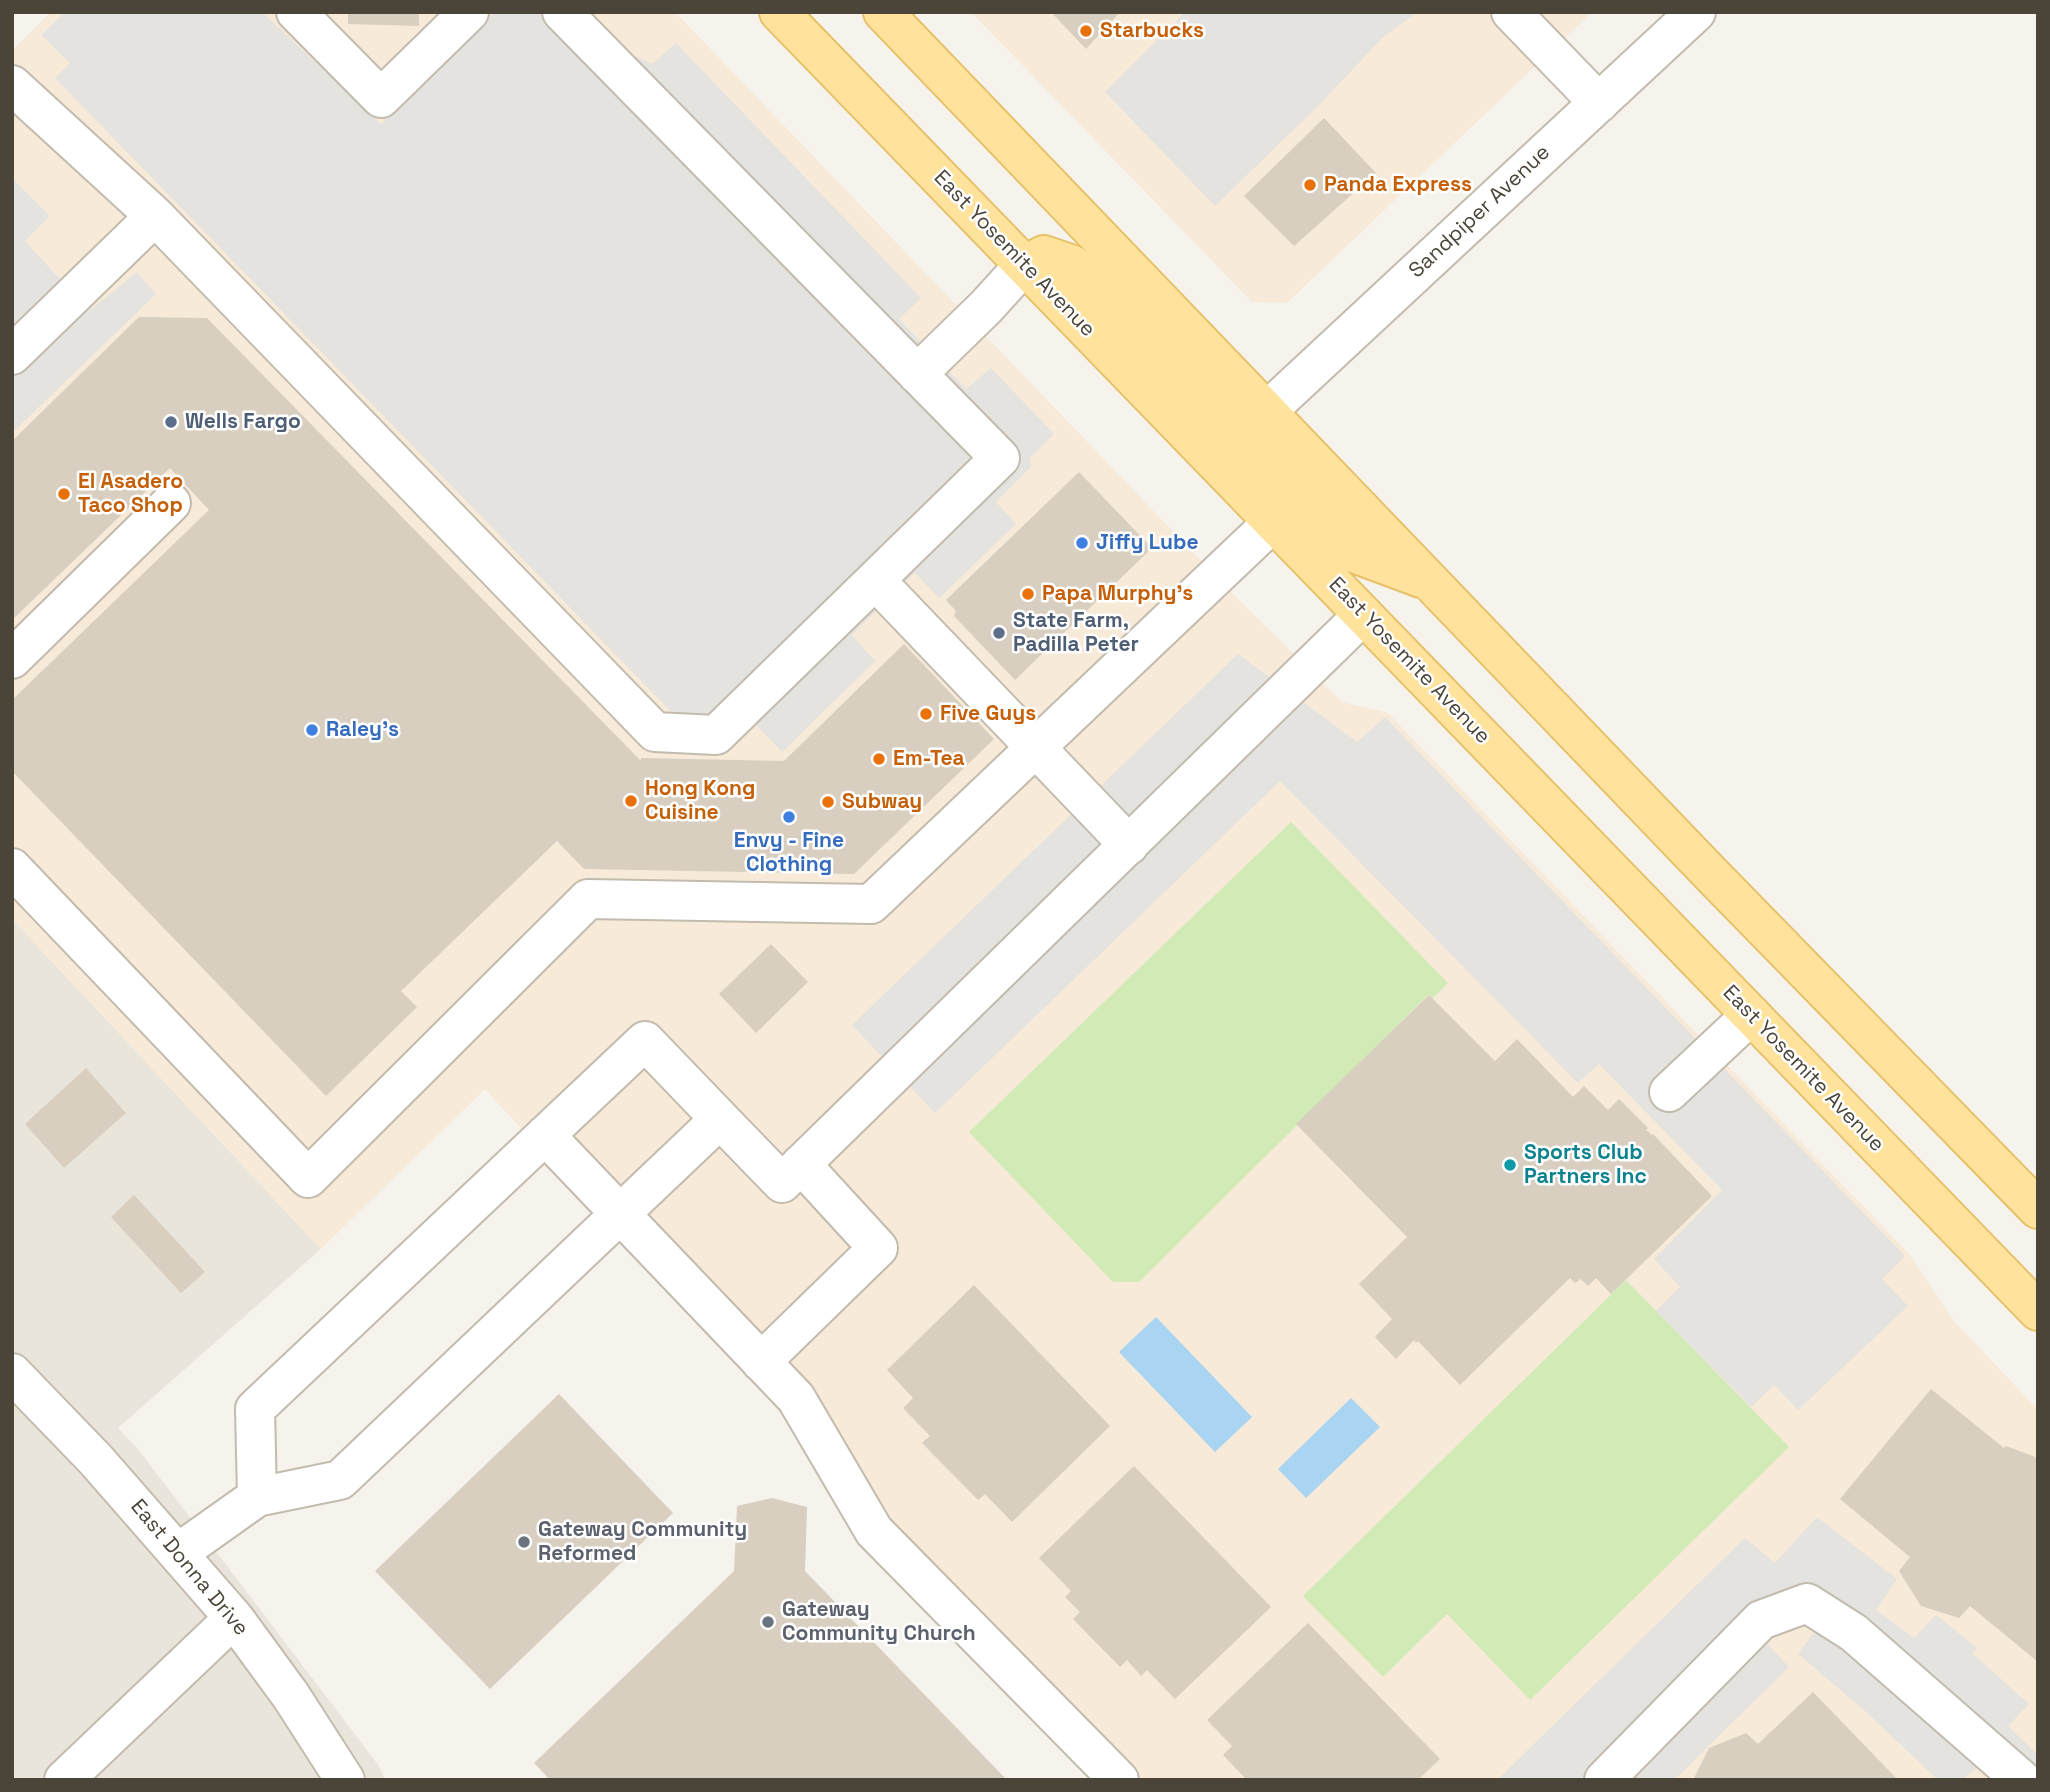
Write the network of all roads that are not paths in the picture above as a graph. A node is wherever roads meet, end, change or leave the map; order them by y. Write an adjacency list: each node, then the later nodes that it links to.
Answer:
1 (296, 12): 2 (street)
2 (469, 12)
3 (779, 12): 11 (main road, East Yosemite Avenue)
4 (883, 12): 14 (main road)
5 (1511, 12): 9 (street)
6 (1696, 12): 9 (street, Sandpiper Avenue)
7 (584, 20): 13 (street)
8 (12, 85): 10 (street)
9 (1599, 103): 14 (street, Sandpiper Avenue)
10 (155, 216): 12 (street); 17 (street)
11 (1024, 265): 13 (street); 16 (main road, East Yosemite Avenue); 18 (main road)
12 (12, 355)
13 (917, 374): 17 (street)
14 (1266, 412): 18 (main road)
15 (171, 503): 20 (street)
16 (1273, 522): 19 (main road, East Yosemite Avenue); 21 (street)
17 (875, 580): 21 (street)
18 (1429, 581): 29 (main road)
19 (1363, 615): 22 (street); 24 (main road, East Yosemite Avenue)
20 (12, 659)
21 (1037, 749): 22 (street); 23 (street)
22 (1129, 845): 28 (street)
23 (12, 868)
24 (1751, 1015): 25 (street); 31 (main road, East Yosemite Avenue)
25 (1669, 1092)
26 (720, 1119): 27 (street); 28 (street); 30 (street)
27 (545, 1135): 30 (street); 34 (street)
28 (801, 1164): 32 (street)
29 (2038, 1209)
30 (619, 1214): 32 (street); 34 (street)
31 (2038, 1311)
32 (761, 1362): 39 (street)
33 (12, 1373): 35 (street, East Donna Drive)
34 (257, 1497): 35 (street)
35 (178, 1553): 36 (street, East Donna Drive)
36 (234, 1618): 37 (street); 38 (street, East Donna Drive)
37 (64, 1780)
38 (345, 1780)
39 (1119, 1780)
40 (1604, 1780): 41 (street)
41 (2022, 1780)

